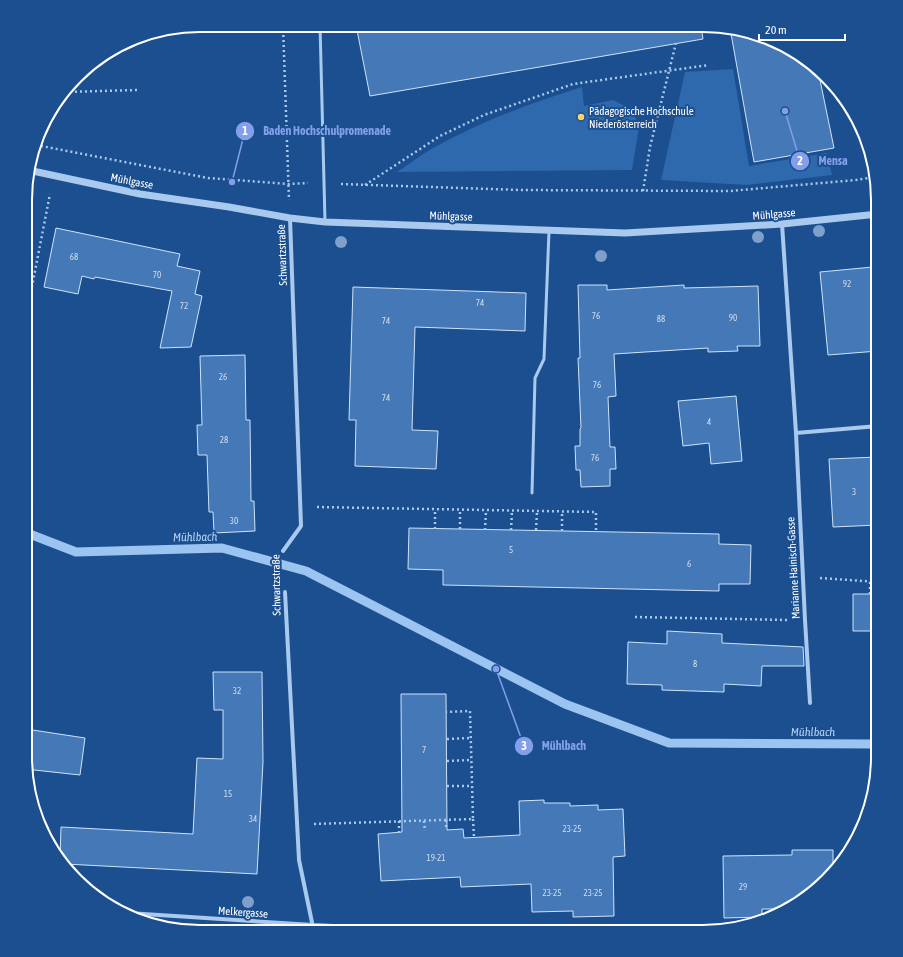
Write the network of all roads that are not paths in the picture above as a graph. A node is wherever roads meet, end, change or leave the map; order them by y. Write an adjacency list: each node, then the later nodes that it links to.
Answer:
1 (320, 32): 5 (lane)
2 (34, 171): 4 (street, Mühlgasse)
3 (871, 215): 6 (street, Mühlgasse)
4 (290, 218): 5 (street, Mühlgasse); 11 (street, Schwartzstraße)
5 (325, 222): 7 (street, Mühlgasse)
6 (782, 224): 7 (street, Mühlgasse); 9 (street, Marianne Hainisch-Gasse)
7 (549, 231): 10 (lane)
8 (871, 427): 9 (street)
9 (796, 433): 13 (street, Marianne Hainisch-Gasse)
10 (532, 493)
11 (283, 551)
12 (285, 592): 15 (street, Schwartzstraße)
13 (810, 703)
14 (141, 914): 15 (street, Melkergasse)
15 (313, 925)

